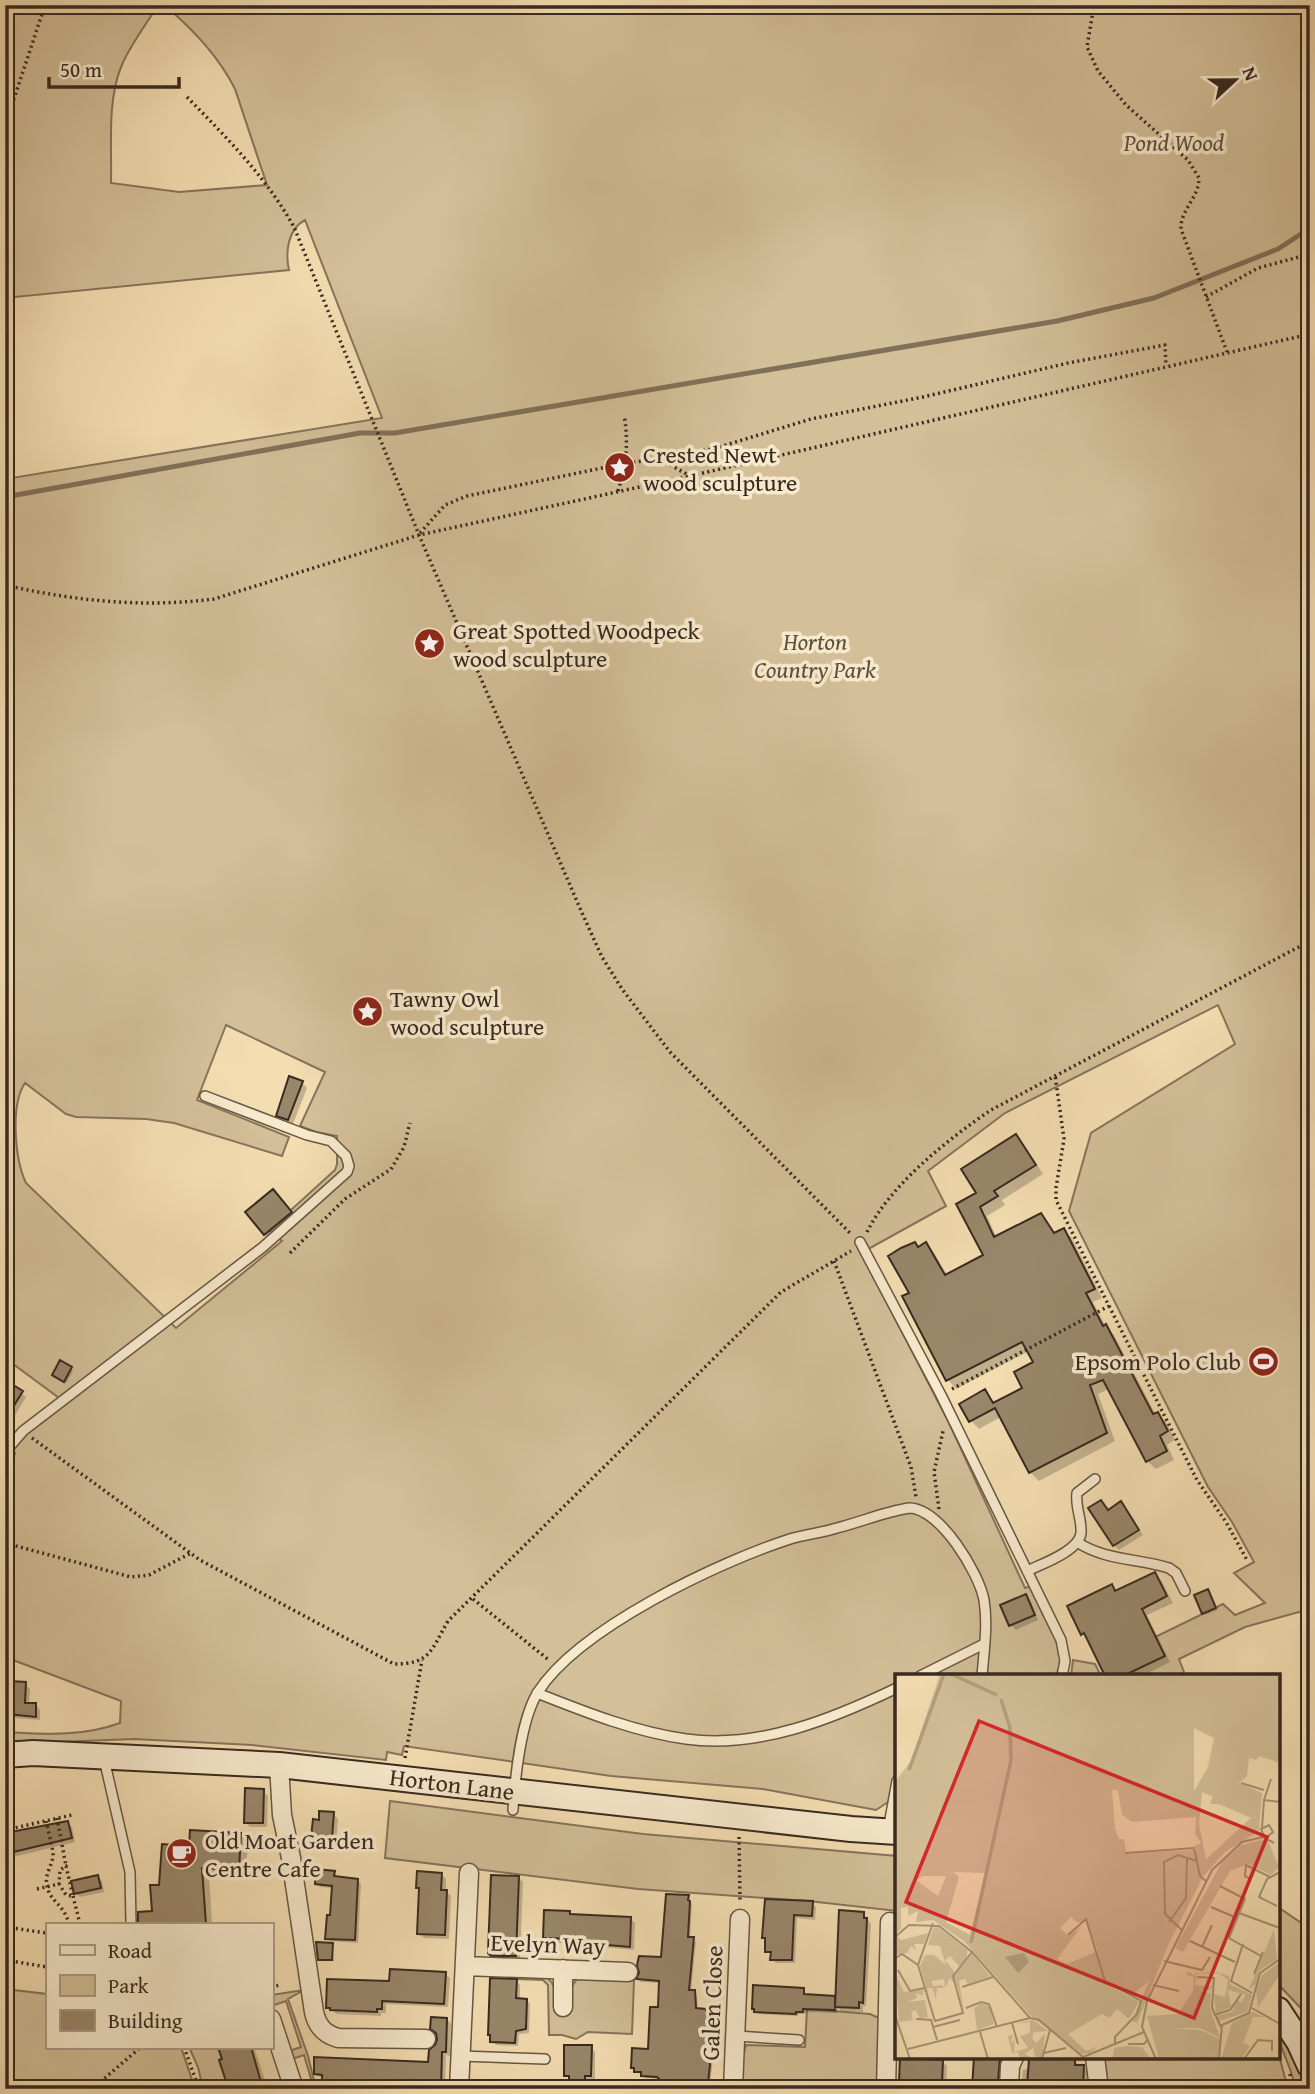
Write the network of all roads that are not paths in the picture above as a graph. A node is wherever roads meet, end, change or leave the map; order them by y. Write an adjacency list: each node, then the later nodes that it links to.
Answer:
1 (205, 1096): 3 (lane)
2 (860, 1242): 6 (lane)
3 (5, 1452)
4 (1095, 1479): 5 (lane)
5 (1077, 1542): 6 (lane); 7 (lane)
6 (1027, 1571): 11 (lane)
7 (1185, 1591)
8 (984, 1644): 9 (lane); 10 (lane); 13 (lane)
9 (924, 1674)
10 (982, 1674)
11 (1062, 1674)
12 (895, 1689): 13 (lane)
13 (537, 1693): 18 (lane)
14 (5, 1755): 15 (street, Horton Lane)
15 (104, 1757): 16 (street, Horton Lane); 23 (lane)
16 (279, 1765): 18 (street, Horton Lane); 34 (street)
17 (895, 1800): 19 (lane)
18 (514, 1801): 19 (street, Horton Lane)
19 (892, 1831)
20 (470, 1873): 24 (street, Evelyn Way)
21 (740, 1919): 33 (street, Galen Close)
22 (890, 1922): 32 (street)
23 (131, 1923)
24 (465, 1966): 25 (street, Evelyn Way); 36 (street, Evelyn Way)
25 (563, 1969): 26 (street, Evelyn Way); 27 (street)
26 (628, 1972)
27 (563, 2007)
28 (1280, 2010): 31 (street)
29 (1280, 2012): 40 (street)
30 (273, 2024): 41 (street)
31 (1310, 2030)
32 (892, 2033): 44 (street)
33 (736, 2036): 35 (lane); 43 (street, Galen Close)
34 (426, 2039)
35 (799, 2040)
36 (461, 2056): 39 (lane); 42 (street, Evelyn Way)
37 (1013, 2059): 45 (street)
38 (1095, 2059): 46 (street)
39 (545, 2060)
40 (1310, 2066)
41 (294, 2089)
42 (459, 2089)
43 (733, 2089)
44 (886, 2089)
45 (1009, 2089)
46 (1099, 2089)

